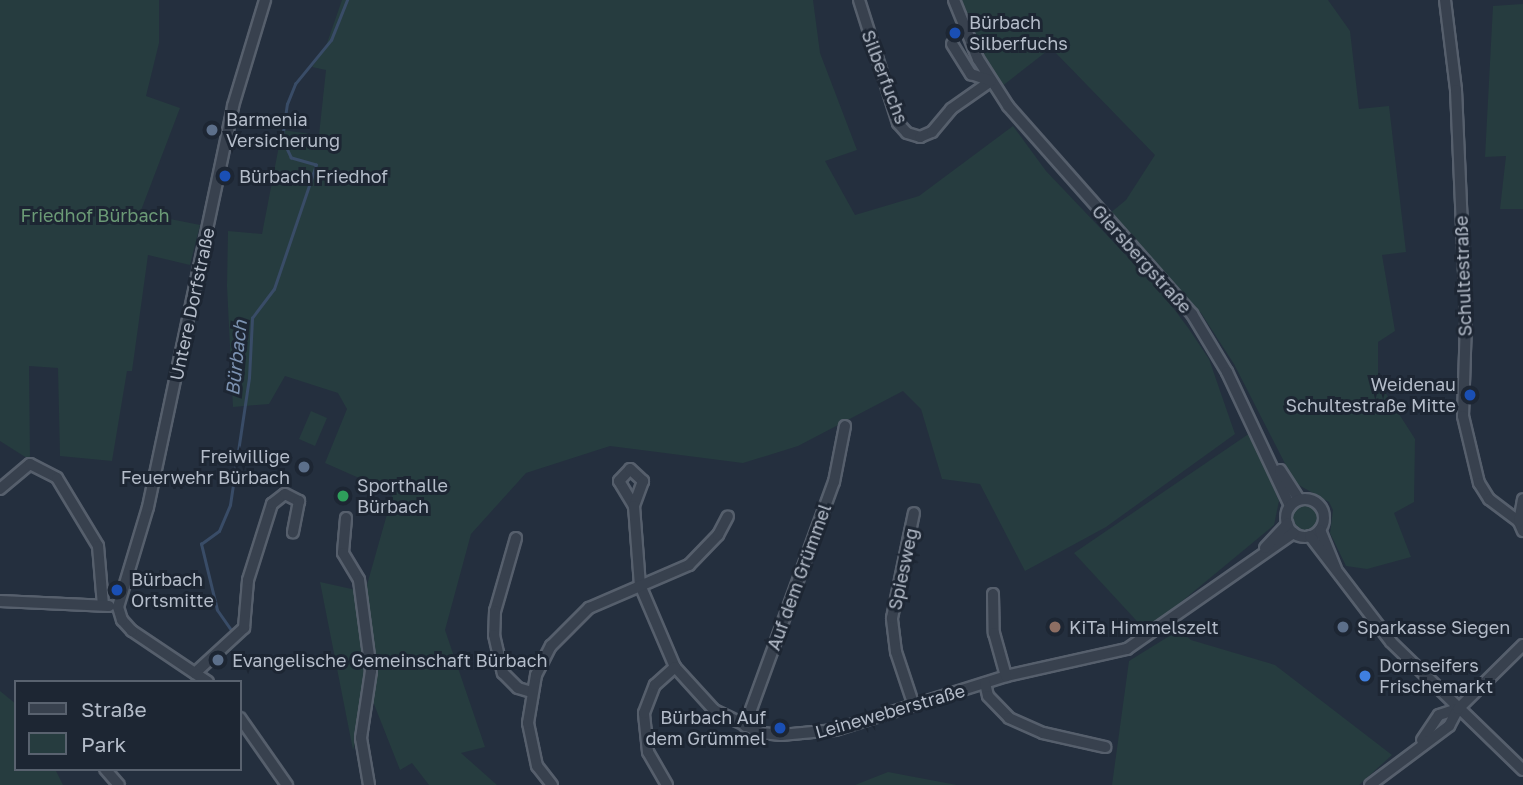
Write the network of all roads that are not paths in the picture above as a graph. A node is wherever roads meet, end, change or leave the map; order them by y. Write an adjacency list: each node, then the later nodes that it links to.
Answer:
1 (265, 0): 24 (street, Untere Dorfstraße)
2 (859, 0): 6 (street, Silberfuchs)
3 (954, 0): 6 (street, Giersbergstraße)
4 (1445, 0): 15 (street, Schultestraße)
5 (952, 44): 6 (street, Giersbergstraße)
6 (991, 81): 10 (street, Giersbergstraße)
7 (845, 426): 35 (street, Auf dem Grümmel)
8 (0, 489): 23 (street)
9 (1523, 499): 15 (street)
10 (1295, 502): 16 (street); 18 (street)
11 (634, 506): 20 (street, Leineweberstraße)
12 (914, 513): 32 (street, Spiesweg)
13 (728, 516): 20 (street)
14 (346, 517): 41 (street)
15 (1521, 527)
16 (1290, 528): 18 (street); 28 (street, Leineweberstraße)
17 (293, 532): 27 (street)
18 (1315, 533): 33 (street)
19 (516, 538): 31 (street)
20 (640, 585): 26 (street, Leineweberstraße); 31 (street)
21 (993, 594): 28 (street)
22 (0, 601): 23 (street)
23 (103, 606): 24 (street)
24 (118, 607): 27 (street)
25 (1523, 645): 33 (street)
26 (675, 667): 35 (street, Leineweberstraße); 43 (street)
27 (195, 673): 29 (street)
28 (1006, 676): 30 (street, Leineweberstraße)
29 (205, 680)
30 (985, 683): 32 (street, Leineweberstraße); 36 (street)
31 (531, 692): 42 (street)
32 (914, 706): 35 (street, Leineweberstraße)
33 (1458, 709): 37 (street); 44 (street)
34 (242, 721): 40 (street)
35 (745, 726)
36 (1105, 747)
37 (1523, 770)
38 (106, 771): 39 (street)
39 (119, 785)
40 (287, 785)
41 (369, 785)
42 (552, 785)
43 (667, 785)
44 (1370, 785)

